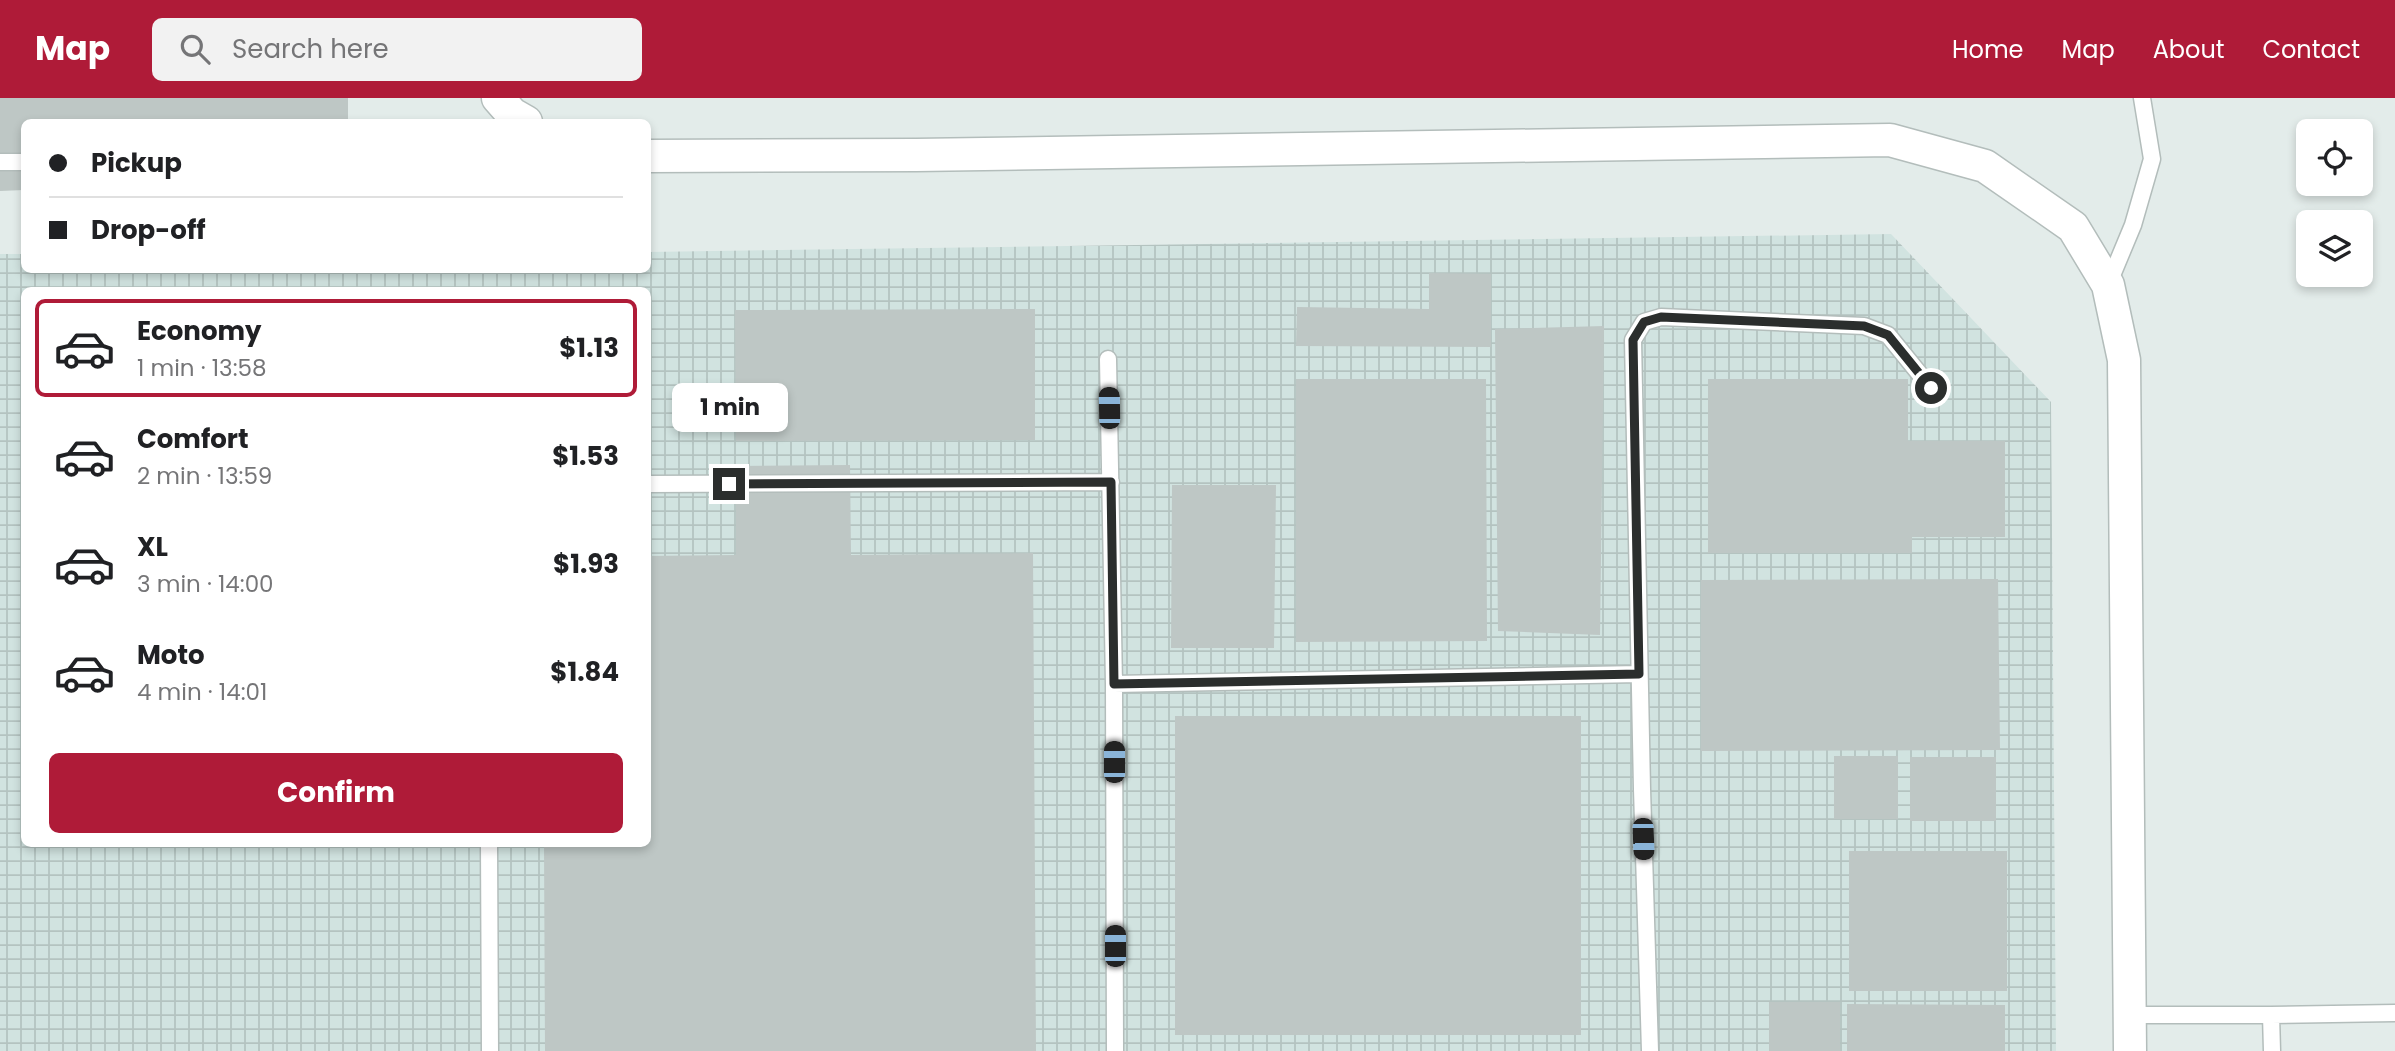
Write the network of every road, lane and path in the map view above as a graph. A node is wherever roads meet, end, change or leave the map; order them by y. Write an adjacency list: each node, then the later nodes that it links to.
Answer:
1 (498, 98): 3 (street)
2 (2143, 98): 7 (lane)
3 (521, 119)
4 (651, 156): 7 (street)
5 (0, 162): 6 (lane)
6 (21, 162)
7 (2108, 285): 17 (street)
8 (1108, 359): 10 (lane)
9 (1931, 388): 12 (lane)
10 (1111, 482): 11 (lane); 13 (lane)
11 (651, 484)
12 (1639, 674): 13 (lane); 20 (lane)
13 (1114, 684): 19 (lane)
14 (489, 847): 18 (lane)
15 (2395, 1013): 16 (lane)
16 (2271, 1014): 17 (lane); 22 (lane)
17 (2129, 1015): 21 (street)
18 (490, 1051)
19 (1115, 1051)
20 (1650, 1051)
21 (2130, 1051)
22 (2272, 1051)

